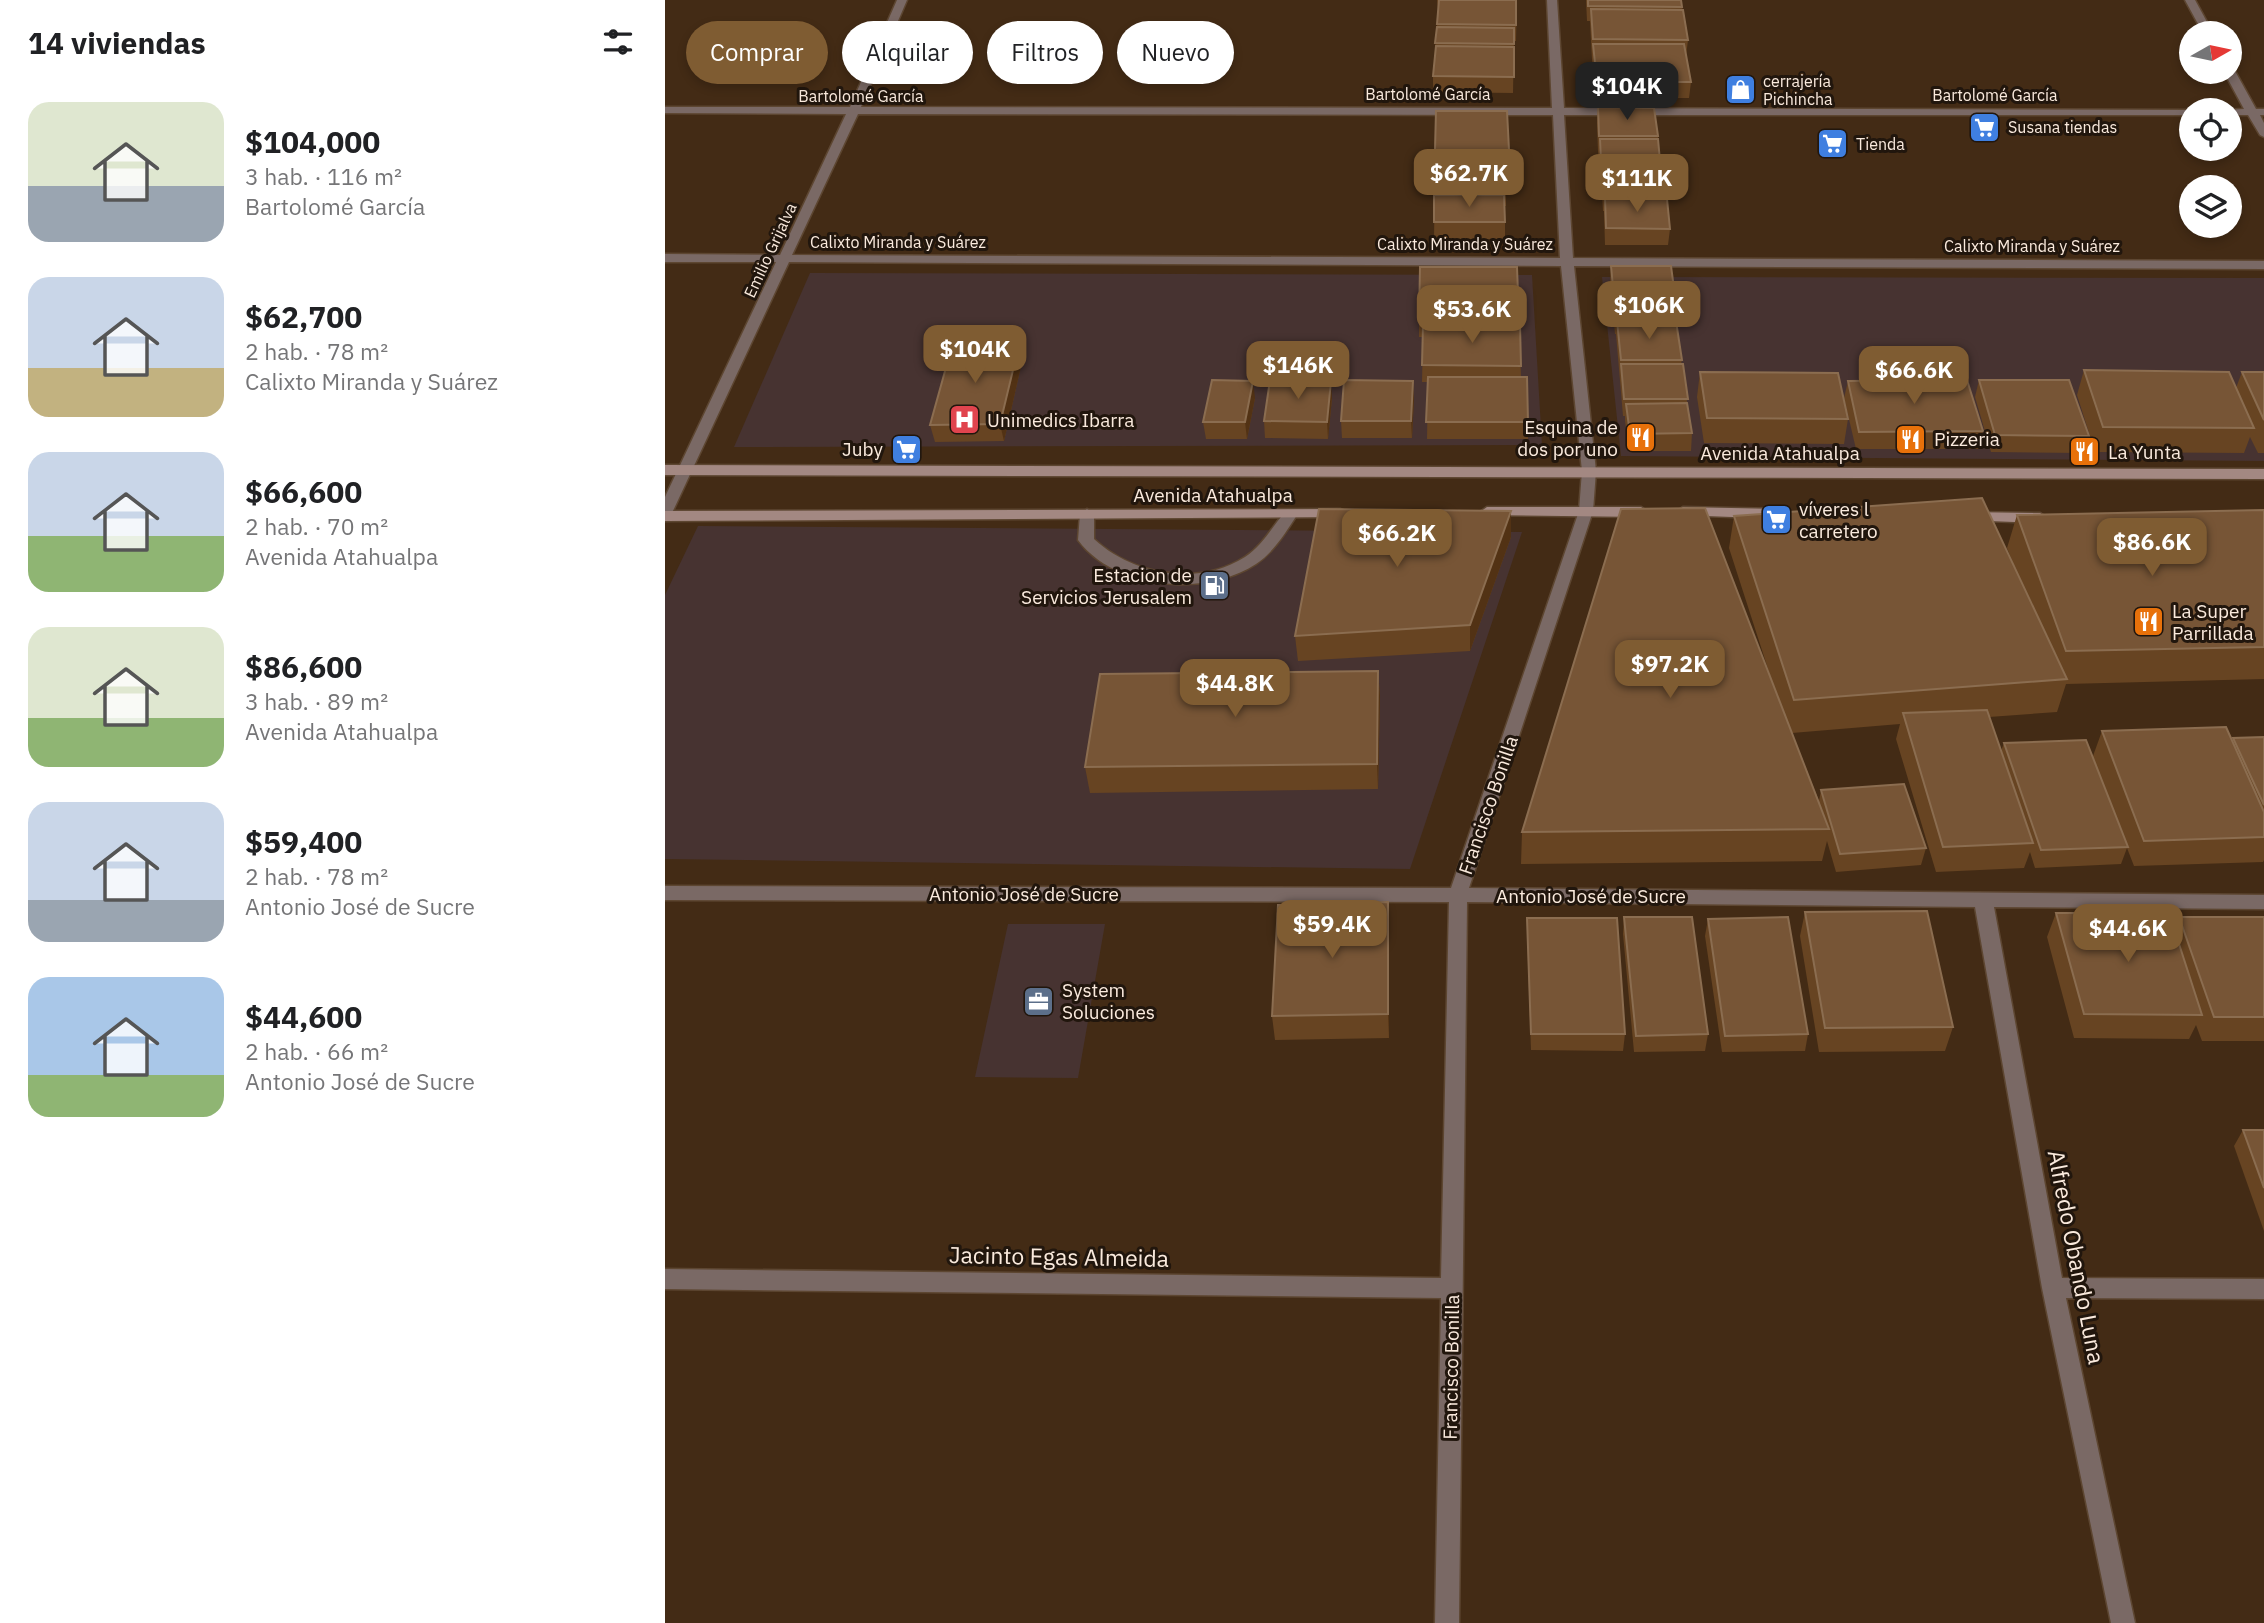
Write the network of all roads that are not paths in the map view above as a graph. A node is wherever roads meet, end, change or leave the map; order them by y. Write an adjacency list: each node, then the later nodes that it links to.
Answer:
1 (902, 0): 9 (street, Emilio Grijalva)
2 (1552, 0): 7 (street, Francisco Bonilla)
3 (2190, 0): 4 (street)
4 (2201, 21)
5 (2238, 84): 10 (street)
6 (665, 110): 9 (street, Bartolomé García)
7 (1560, 110): 8 (street, Bartolomé García); 9 (street, Bartolomé García); 14 (street, Francisco Bonilla)
8 (2179, 111)
9 (853, 112): 13 (street, Emilio Grijalva)
10 (2258, 112): 11 (street)
11 (2264, 133)
12 (665, 258): 13 (street, Calixto Miranda y Suárez)
13 (785, 259): 14 (street, Calixto Miranda y Suárez); 17 (street, Emilio Grijalva)
14 (1567, 262): 15 (street, Calixto Miranda y Suárez); 18 (street, Francisco Bonilla)
15 (2264, 265)
16 (665, 470): 17 (main road, Avenida Atahualpa)
17 (686, 470): 18 (main road, Avenida Atahualpa); 22 (street, Emilio Grijalva)
18 (1589, 471): 19 (main road, Avenida Atahualpa); 20 (street, Francisco Bonilla)
19 (2264, 474)
20 (1586, 511): 21 (main road); 25 (main road); 30 (street, Francisco Bonilla)
21 (1465, 513)
22 (665, 514): 23 (main road, Avenida Atahualpa)
23 (1087, 514): 26 (main road, Avenida Atahualpa); 26 (street)
24 (1357, 514): 26 (main road, Avenida Atahualpa)
25 (1808, 514)
26 (1290, 515)
27 (1946, 516): 28 (main road)
28 (2057, 518)
29 (665, 893): 30 (street, Antonio José de Sucre)
30 (1458, 895): 31 (street, Antonio José de Sucre); 34 (street, Francisco Bonilla)
31 (1983, 899): 32 (street, Antonio José de Sucre); 35 (street, Alfredo Obando Luna)
32 (2264, 902)
33 (665, 1279): 34 (street, Jacinto Egas Almeida)
34 (1452, 1288): 37 (street, Francisco Bonilla)
35 (2053, 1288): 36 (street); 38 (street, Alfredo Obando Luna)
36 (2264, 1289)
37 (1447, 1623)
38 (2123, 1623)

